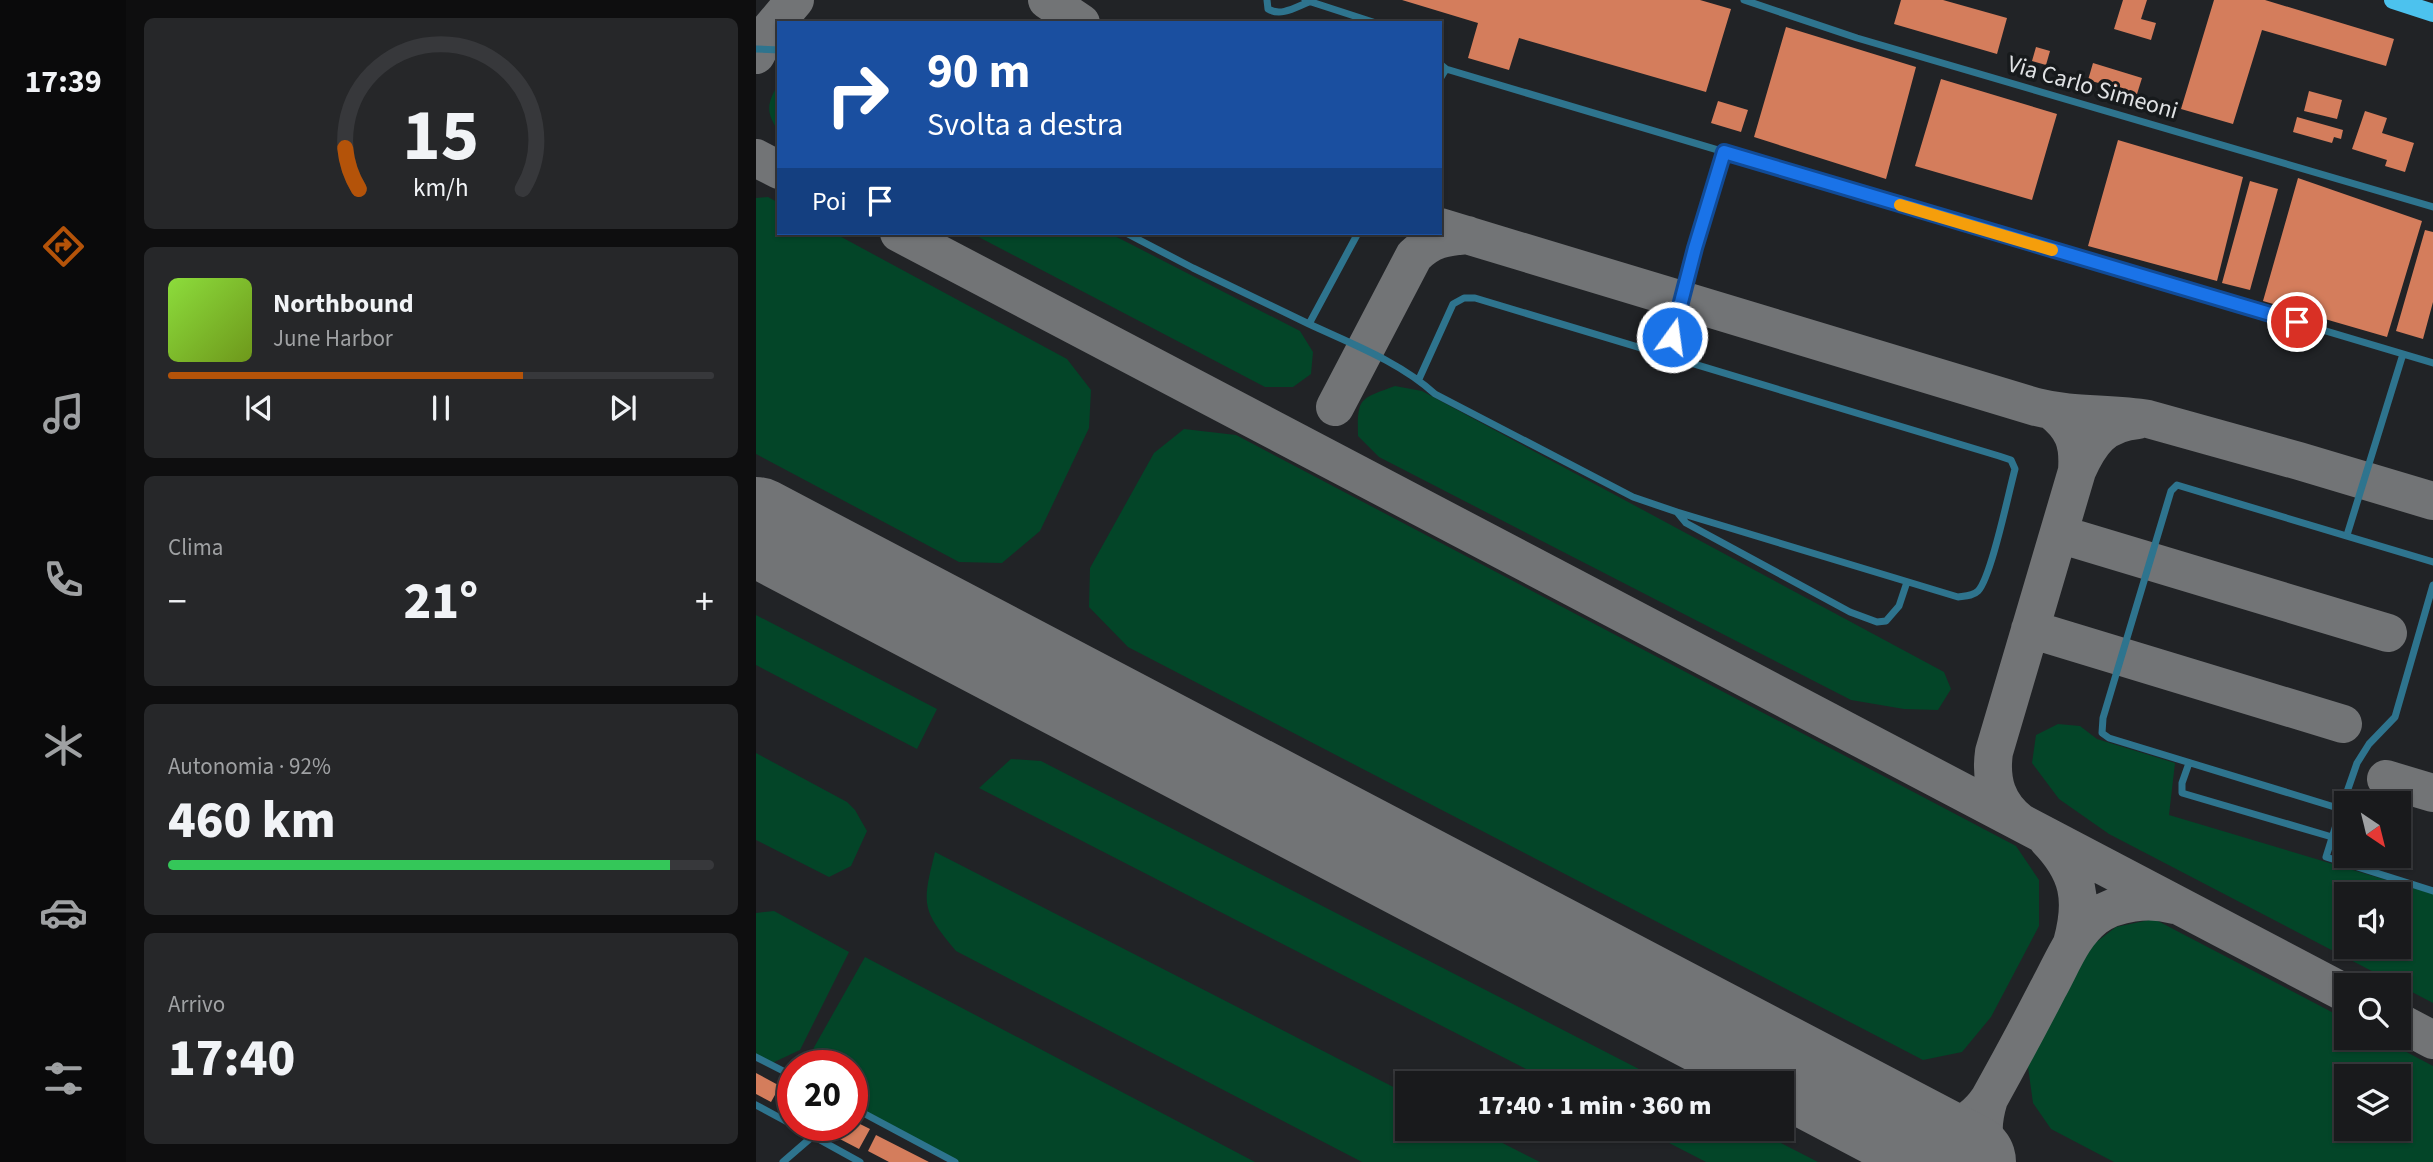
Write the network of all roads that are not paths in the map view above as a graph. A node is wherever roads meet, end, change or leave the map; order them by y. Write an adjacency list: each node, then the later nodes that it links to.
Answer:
1 (1266, 0): 4 (lane)
2 (1744, 0): 11 (lane, Via Carlo Simeoni)
3 (2393, 0): 5 (main road)
4 (1307, 1): 6 (lane)
5 (2433, 13)
6 (1370, 21)
7 (756, 48): 8 (lane)
8 (777, 50)
9 (1443, 66): 10 (lane)
10 (1724, 152): 15 (lane); 16 (lane)
11 (2433, 207)
12 (1130, 235): 14 (lane)
13 (1356, 235): 14 (lane)
14 (1309, 324): 18 (lane)
15 (2403, 354): 17 (lane); 20 (lane)
16 (1668, 356): 18 (lane); 22 (lane)
17 (2433, 363)
18 (1419, 379): 19 (lane)
19 (1677, 512): 22 (lane); 22 (lane)
20 (2347, 535): 21 (lane); 24 (lane)
21 (2433, 562)
22 (1907, 582)
23 (2433, 584): 25 (lane)
24 (2189, 763): 26 (lane); 28 (lane)
25 (2347, 791)
26 (2334, 807)
27 (2334, 831): 28 (lane)
28 (2332, 837): 29 (lane)
29 (2433, 891)
30 (756, 1056): 31 (lane)
31 (777, 1067)
32 (756, 1105): 33 (lane)
33 (777, 1116)
34 (868, 1116): 39 (lane)
35 (807, 1141): 37 (lane)
36 (822, 1141): 38 (lane)
37 (783, 1162)
38 (860, 1162)
39 (955, 1162)

